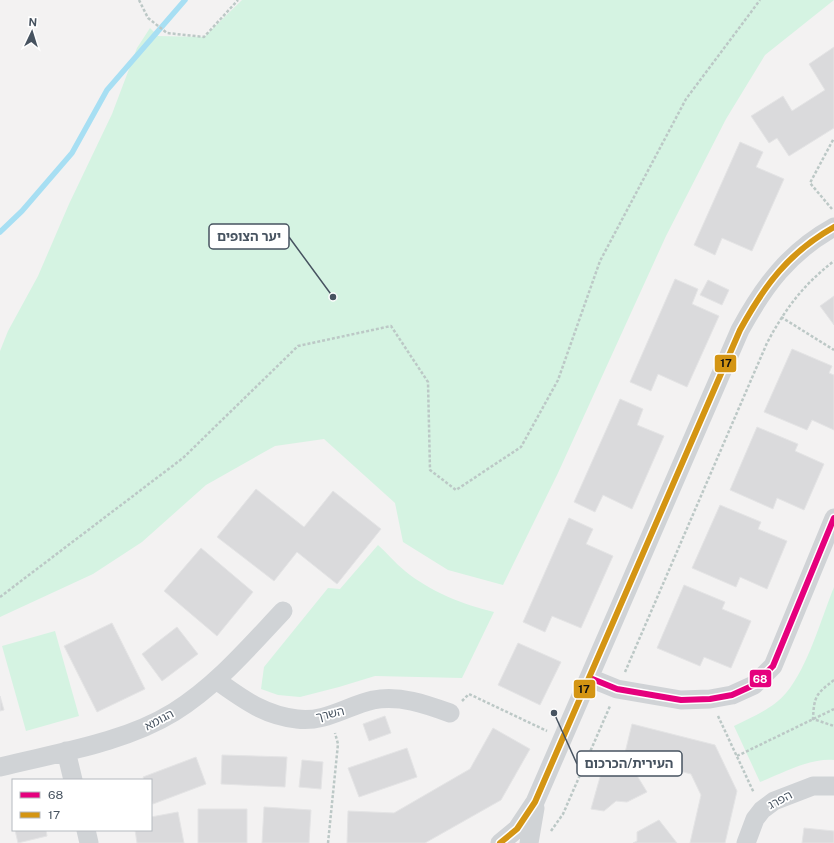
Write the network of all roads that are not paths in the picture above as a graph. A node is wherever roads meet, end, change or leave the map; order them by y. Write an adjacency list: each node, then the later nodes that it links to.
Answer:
1 (834, 227): 4 (street)
2 (834, 518): 4 (street)
3 (283, 610): 5 (street, הגומא)
4 (590, 678): 11 (street)
5 (216, 680): 6 (street, השרך); 7 (street, הגומא)
6 (450, 713)
7 (66, 751): 8 (street, הגומא); 9 (street)
8 (0, 767)
9 (73, 779)
10 (834, 786): 16 (street, הפרג)
11 (535, 802): 13 (street); 15 (street)
12 (86, 831): 14 (street)
13 (538, 840)
14 (89, 843)
15 (500, 843)
16 (746, 843)

